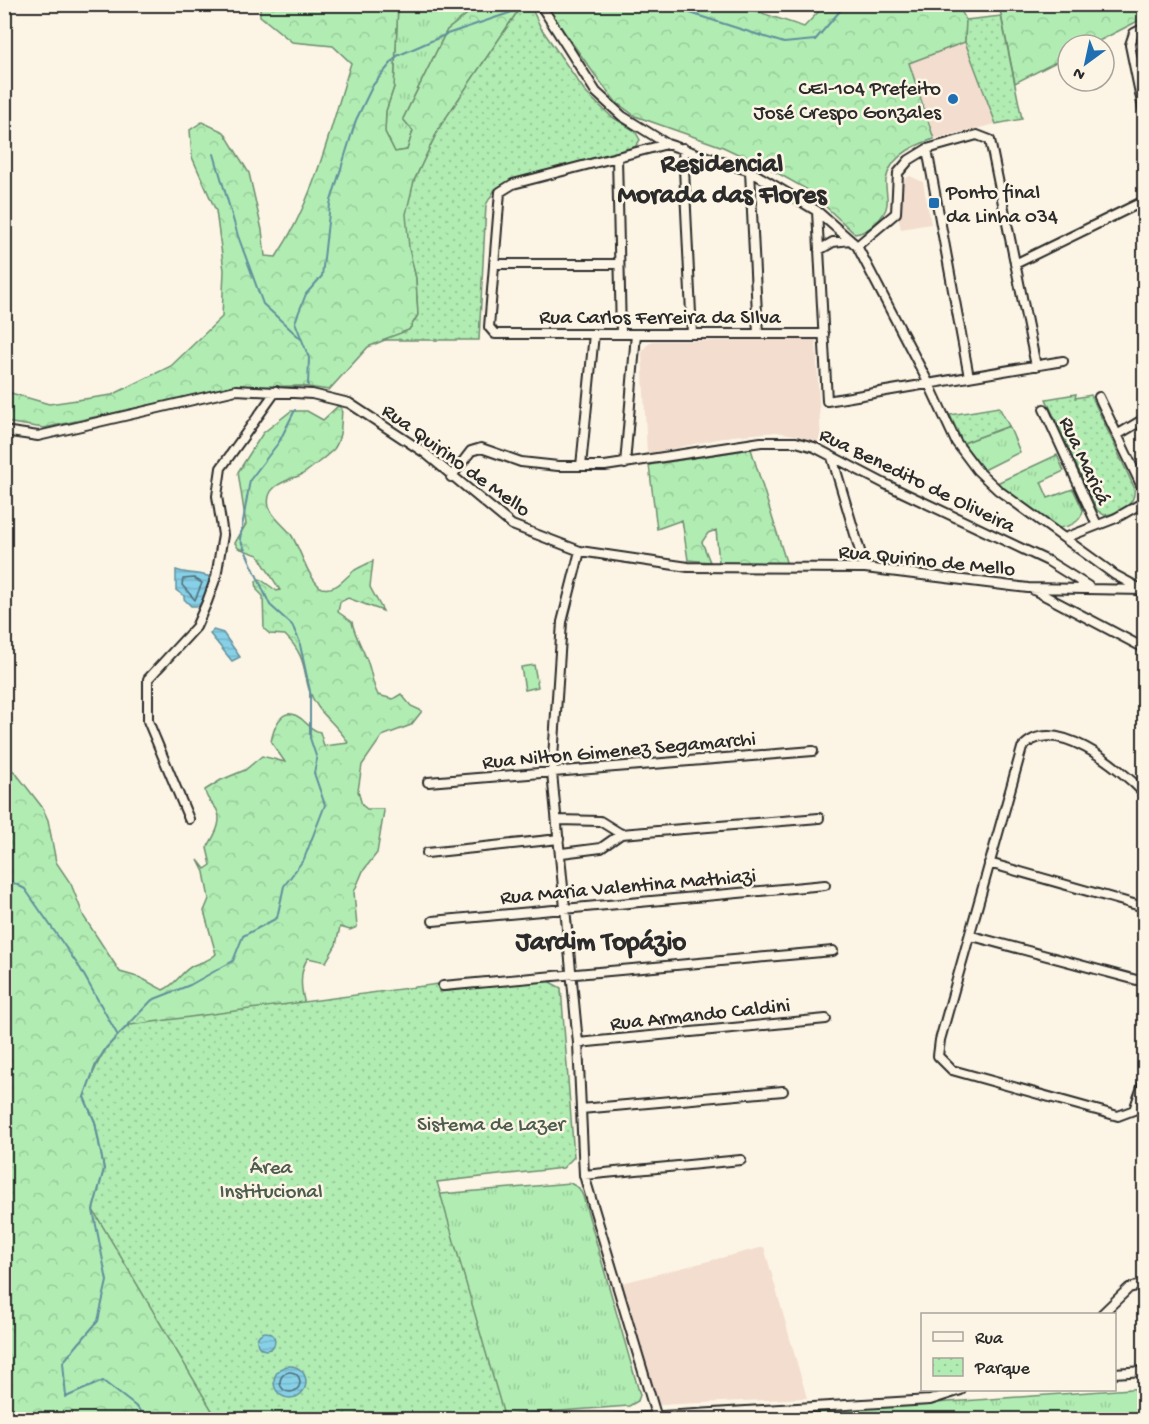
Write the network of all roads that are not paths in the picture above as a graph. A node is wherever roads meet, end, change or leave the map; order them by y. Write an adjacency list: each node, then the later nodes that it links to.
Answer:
1 (540, 4): 4 (street)
2 (1144, 28): 3 (street)
3 (1144, 113)
4 (667, 144): 5 (street); 7 (street)
5 (683, 148): 8 (street); 20 (street)
6 (927, 149): 12 (street); 16 (street); 25 (street)
7 (617, 157): 14 (street); 15 (street)
8 (750, 171): 10 (street); 21 (street)
9 (1144, 201): 16 (street)
10 (817, 211): 11 (street); 13 (street)
11 (850, 240): 12 (street); 13 (street)
12 (857, 246): 26 (street)
13 (819, 250): 22 (street)
14 (494, 264): 15 (street); 17 (street, Rua Carlos Ferreira da SIlva)
15 (619, 264): 18 (street)
16 (1015, 264): 24 (street)
17 (594, 334): 18 (street, Rua Carlos Ferreira da SIlva); 35 (street)
18 (621, 334): 19 (street, Rua Carlos Ferreira da SIlva)
19 (636, 334): 20 (street, Rua Carlos Ferreira da SIlva); 34 (street)
20 (692, 334): 21 (street, Rua Carlos Ferreira da SIlva)
21 (758, 334): 22 (street, Rua Carlos Ferreira da SIlva)
22 (824, 334): 26 (street)
23 (1063, 361): 24 (street)
24 (1036, 366): 25 (street)
25 (969, 377): 26 (street)
26 (929, 384): 40 (street)
27 (276, 391): 31 (street, Rua Quirino de Mello); 36 (street, Rua Quirino de Mello); 52 (street)
28 (1099, 397): 32 (street)
29 (1044, 409): 39 (street, Rua Maricá)
30 (1144, 419): 32 (street)
31 (4, 431)
32 (1117, 435): 37 (street)
33 (832, 457): 34 (street, Rua Benedito de Oliveira); 42 (street); 43 (street, Rua Benedito de Oliveira)
34 (625, 464): 35 (street, Rua Benedito de Oliveira)
35 (581, 466): 36 (street, Rua Benedito de Oliveira)
36 (451, 477): 41 (street, Rua Quirino de Mello)
37 (1144, 491)
38 (1144, 502): 39 (street)
39 (1097, 525): 40 (street)
40 (1065, 538): 45 (street)
41 (580, 551): 42 (street, Rua Quirino de Mello); 48 (street)
42 (865, 568): 44 (street, Rua Quirino de Mello)
43 (1090, 587): 44 (street, Rua Quirino de Mello); 45 (street, Rua Quirino de Mello)
44 (1028, 588): 46 (street)
45 (1144, 590)
46 (1144, 648)
47 (813, 751): 48 (street, Rua Nilton Gimenez Segamarchi)
48 (552, 773): 49 (street, Rua Nilton Gimenez Segamarchi); 53 (street)
49 (428, 782)
50 (1144, 793): 58 (street)
51 (819, 818): 54 (street)
52 (189, 819)
53 (558, 820): 54 (street); 55 (street)
54 (621, 834): 57 (street)
55 (559, 839): 56 (street); 57 (street)
56 (427, 853)
57 (562, 853): 61 (street)
58 (989, 864): 60 (street); 63 (street)
59 (825, 885): 61 (street, Rua Maria Valentina Mathiazi)
60 (1144, 907)
61 (566, 909): 62 (street, Rua Maria Valentina Mathiazi); 65 (street)
62 (433, 921)
63 (972, 936): 66 (street); 70 (street)
64 (833, 951): 65 (street)
65 (571, 975): 67 (street); 69 (street)
66 (1144, 982)
67 (443, 986)
68 (826, 1019): 69 (street, Rua Armando Caldini)
69 (578, 1043): 72 (street)
70 (1144, 1081)
71 (783, 1091): 72 (street)
72 (581, 1109): 74 (street)
73 (741, 1160): 74 (street)
74 (585, 1175): 80 (street)
75 (1144, 1284): 76 (street)
76 (1103, 1313)
77 (1144, 1371): 78 (street)
78 (1116, 1373)
79 (956, 1391): 80 (street)
80 (656, 1415): 81 (street)
81 (595, 1419)

